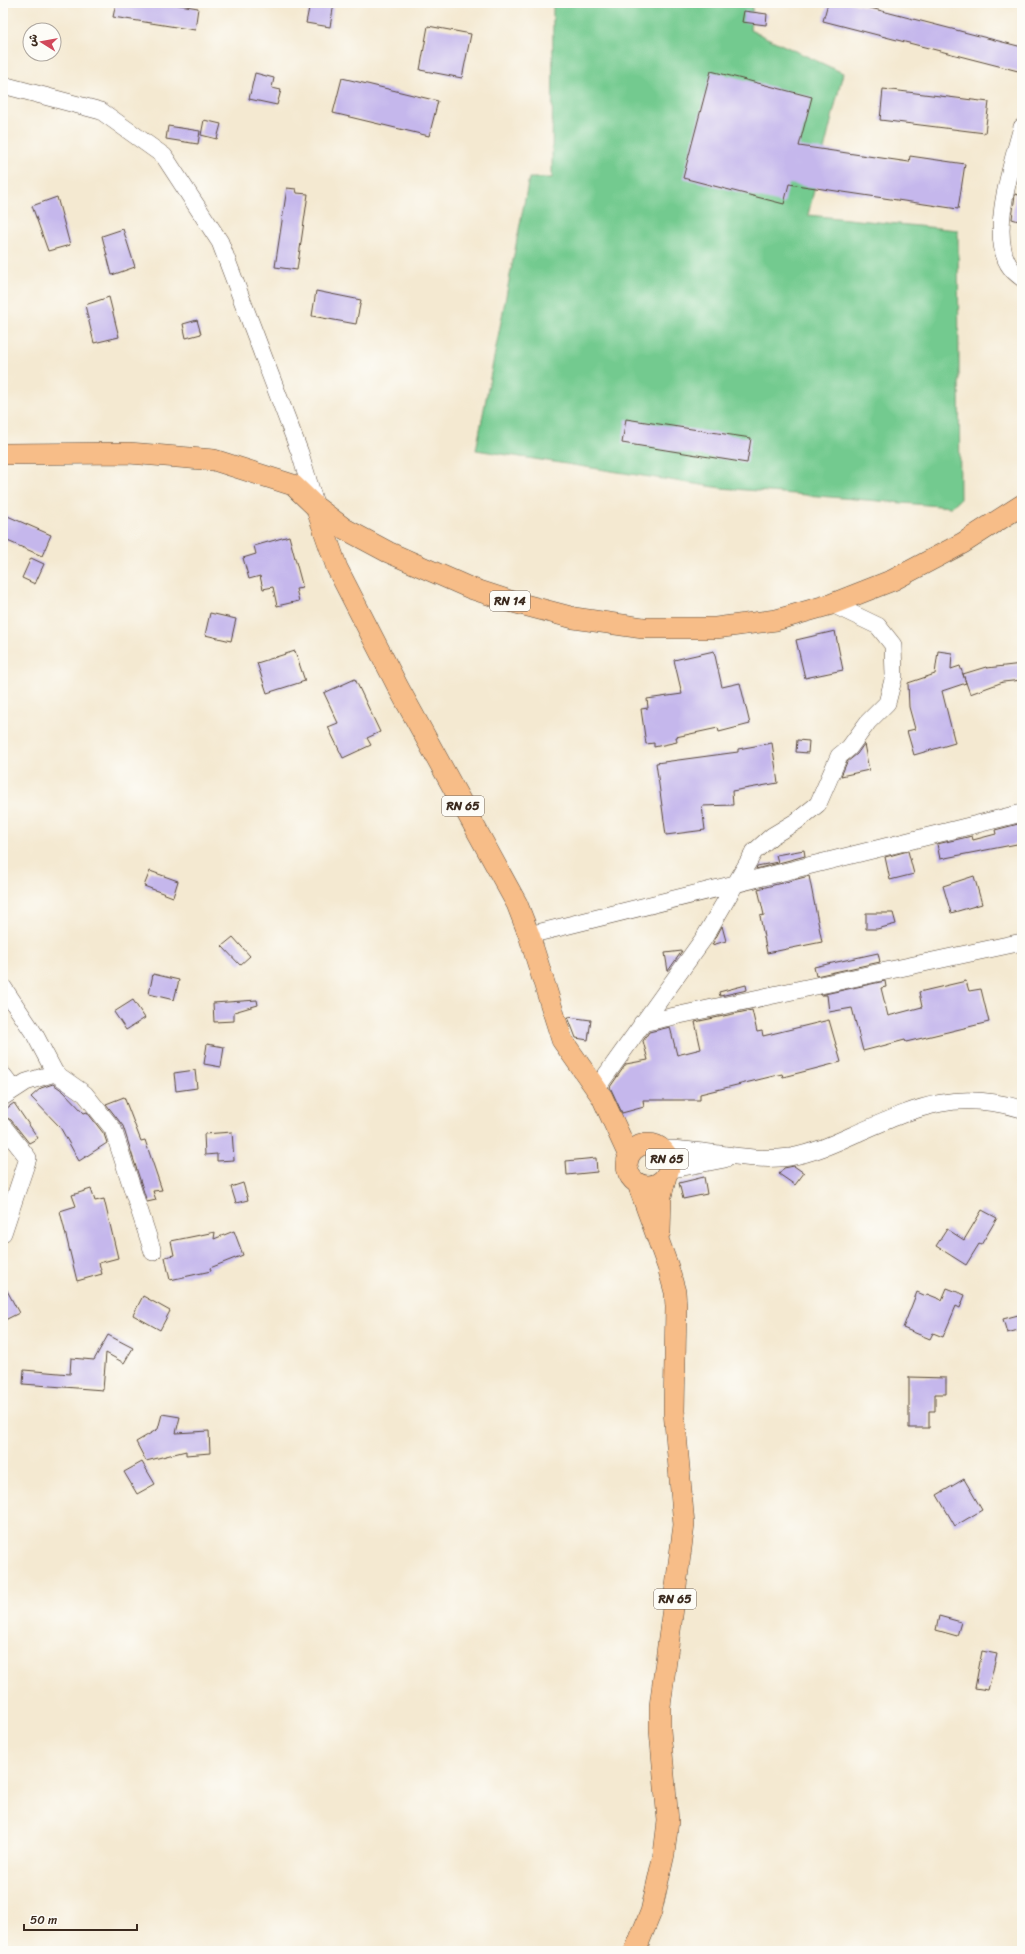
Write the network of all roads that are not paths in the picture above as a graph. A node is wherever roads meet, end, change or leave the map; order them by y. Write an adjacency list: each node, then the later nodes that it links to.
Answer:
1 (3, 85): 6 (street)
2 (1022, 128): 3 (street)
3 (1022, 278)
4 (3, 454): 6 (main road, RN 14)
5 (1022, 506): 7 (main road, RN 14)
6 (316, 507): 7 (main road, RN 14); 10 (main road, RN 65)
7 (832, 604): 9 (street)
8 (1022, 813): 9 (street)
9 (737, 883): 10 (street); 13 (street)
10 (529, 935): 17 (main road, RN 65)
11 (1022, 942): 13 (street)
12 (3, 987): 14 (street)
13 (642, 1023): 17 (street)
14 (54, 1073): 16 (street); 27 (street)
15 (3, 1075): 16 (street)
16 (9, 1093)
17 (601, 1097): 20 (main road, RN 65); 21 (main road, RN 65)
18 (1022, 1109): 22 (street)
19 (3, 1126): 25 (street)
20 (658, 1147): 21 (main road, RN 65); 22 (street); 23 (main road, RN 65)
21 (629, 1156): 24 (main road, RN 65)
22 (737, 1157): 23 (street)
23 (667, 1173): 24 (main road, RN 65); 26 (main road, RN 65)
24 (638, 1184): 26 (main road, RN 65)
25 (3, 1233)
26 (660, 1244): 28 (main road, RN 65)
27 (153, 1252)
28 (635, 1951)

